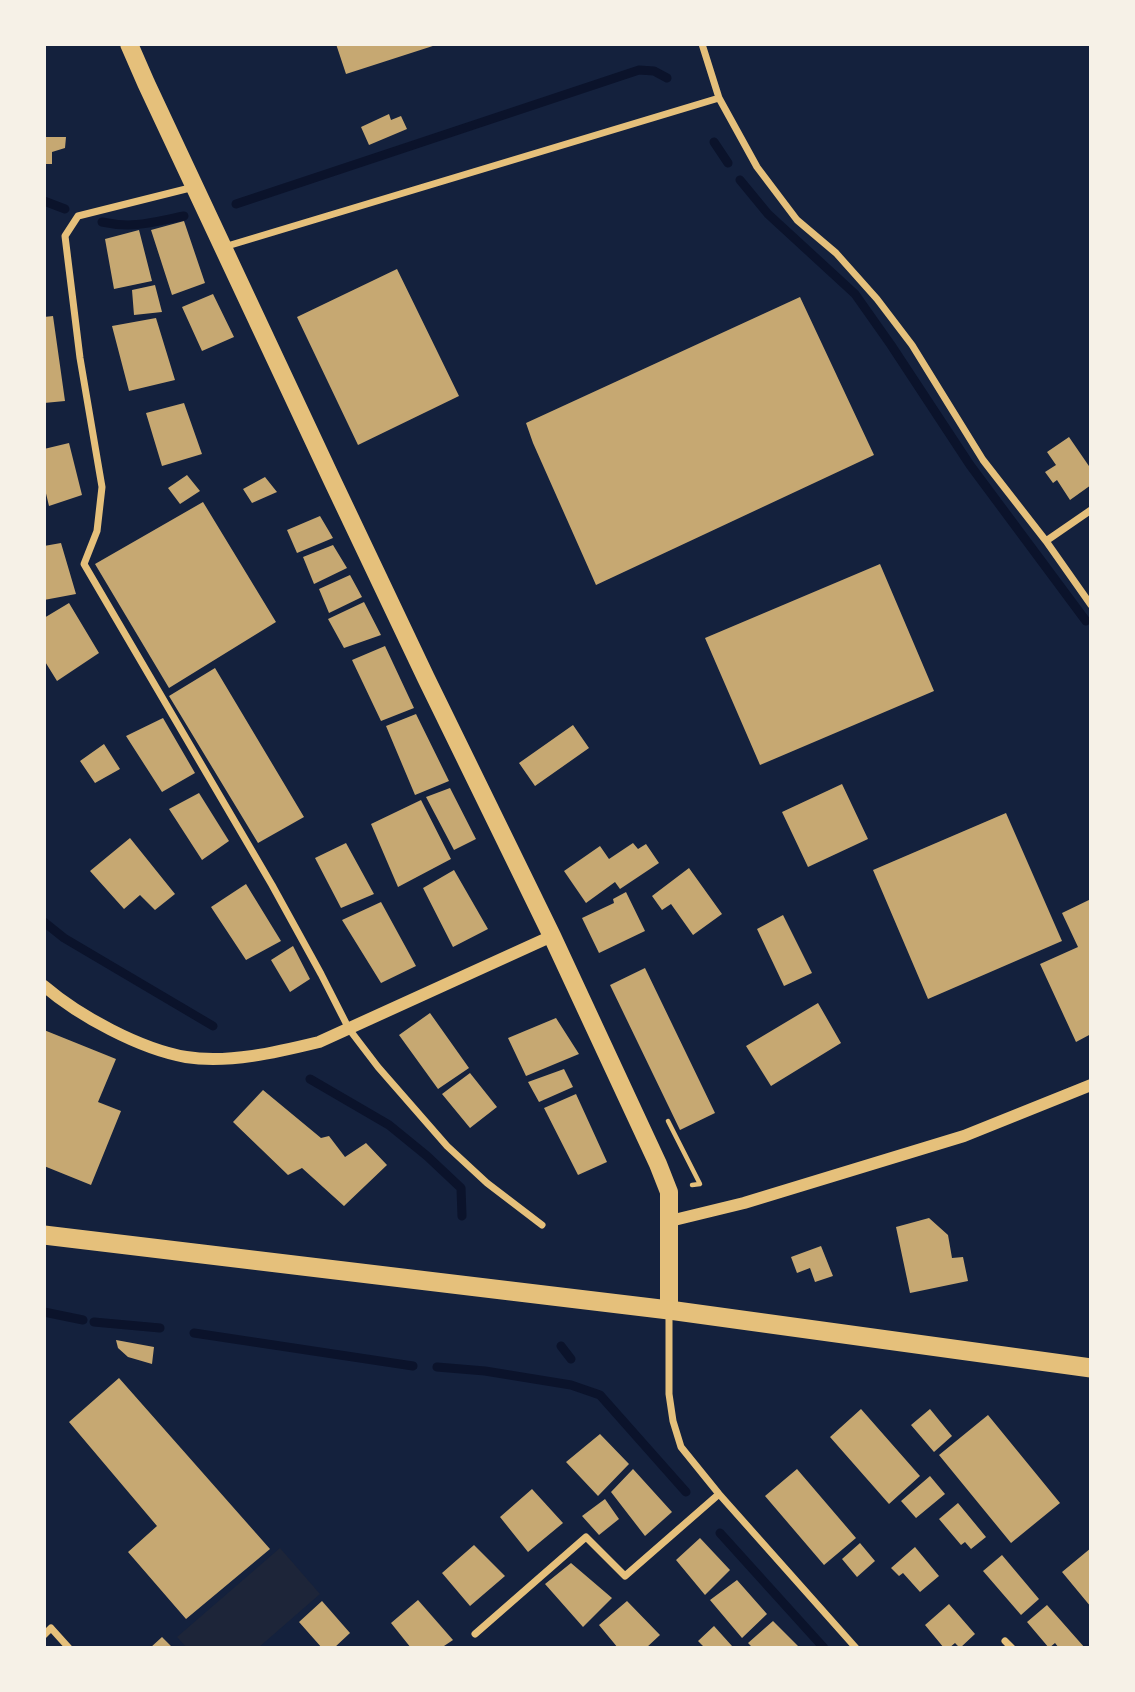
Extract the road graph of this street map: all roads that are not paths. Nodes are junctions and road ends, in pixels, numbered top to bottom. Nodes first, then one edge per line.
1 (129, 44) edge
2 (702, 44) edge
3 (719, 98) junction
4 (195, 186) junction
5 (223, 247) junction
6 (1091, 510) edge
7 (1046, 541) junction
8 (1091, 605) edge
9 (552, 936) junction
10 (44, 986) edge
11 (349, 1029) junction
12 (1091, 1085) edge
13 (670, 1221) junction
14 (542, 1225) dead end
15 (44, 1235) edge
16 (670, 1310) junction
17 (1091, 1368) edge
18 (719, 1494) junction
19 (475, 1634) dead end
20 (44, 1635) edge
21 (1005, 1641) dead end
22 (69, 1648) edge
23 (856, 1648) edge
24 (1012, 1648) edge

1 - 4 main road
2 - 3 street
3 - 5 street
3 - 7 street
4 - 5 main road
4 - 11 street
5 - 9 main road
6 - 7 street
7 - 8 street
9 - 11 street
9 - 13 main road
10 - 11 street
11 - 14 street
12 - 13 street
13 - 16 main road
15 - 16 highway
16 - 17 highway
16 - 18 street
18 - 19 street
18 - 23 street
20 - 22 street
21 - 24 street

